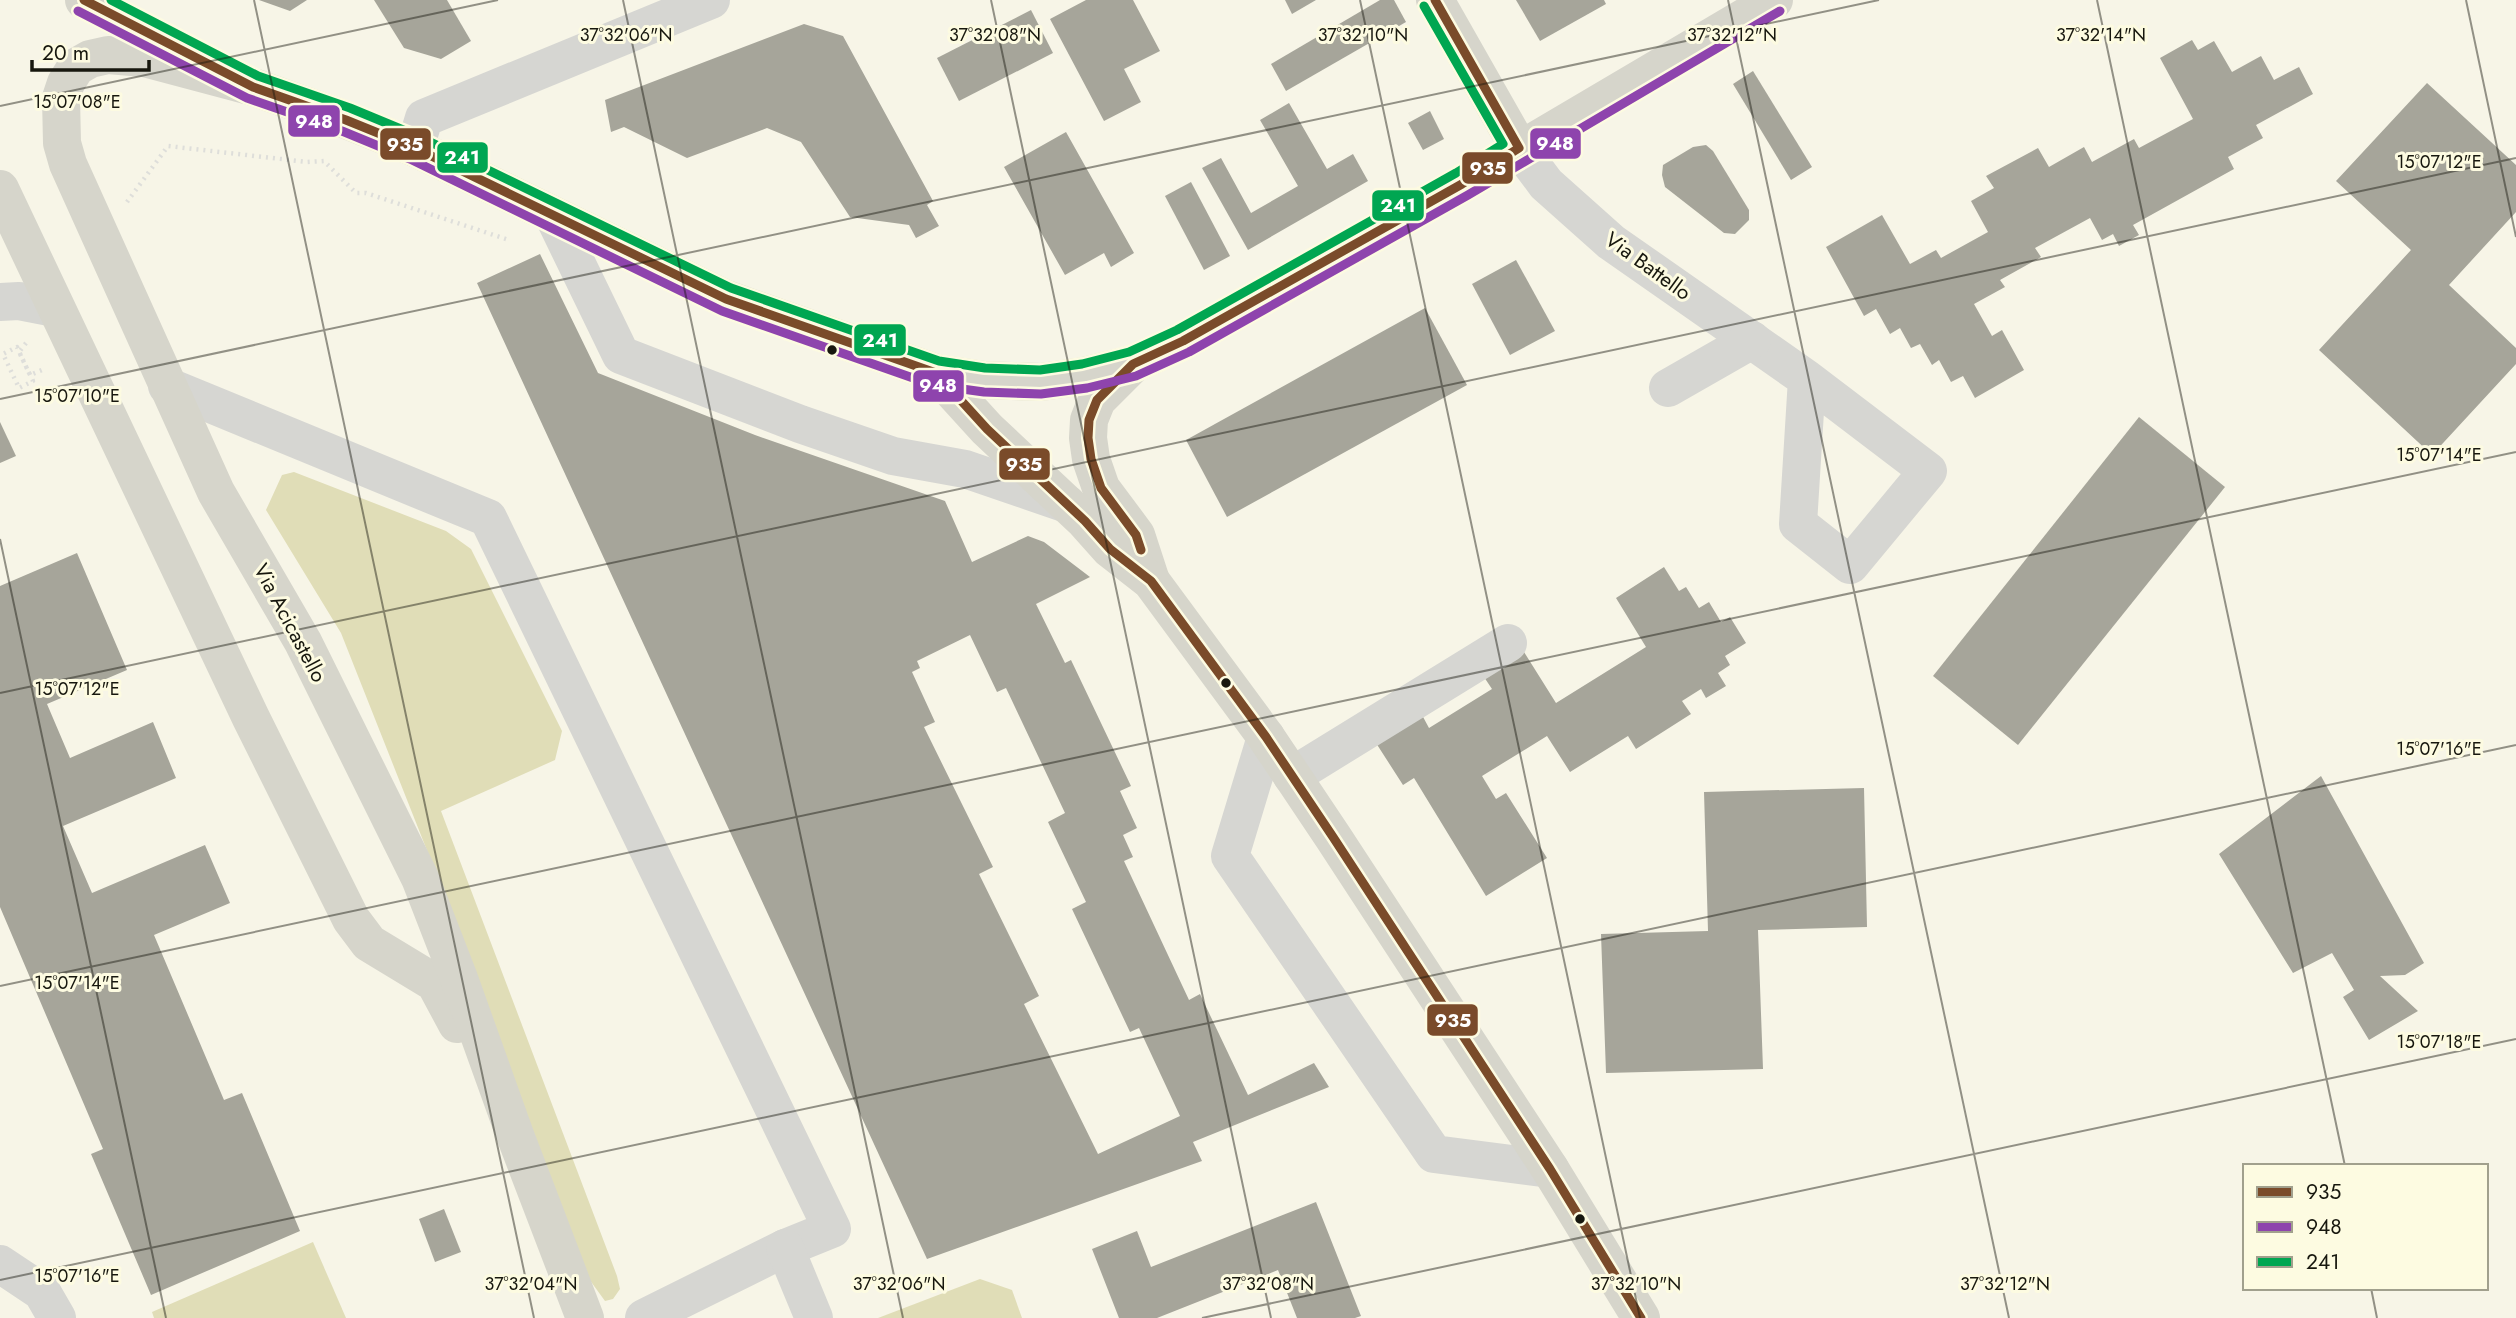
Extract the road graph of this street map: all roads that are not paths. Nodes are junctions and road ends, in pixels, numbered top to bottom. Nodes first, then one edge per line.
1 (84, 0) edge
2 (711, 0) edge
3 (1435, 0) edge
4 (1774, 0) edge
5 (253, 87) junction
6 (415, 148) junction
7 (1519, 148) junction
8 (0, 189) edge
9 (554, 217) junction
10 (0, 302) edge
11 (55, 308) junction
12 (1752, 340) junction
13 (1133, 364) junction
14 (936, 373) junction
15 (1807, 379) junction
16 (167, 386) junction
17 (1668, 388) dead end
18 (1068, 504) junction
19 (1151, 581) junction
20 (1508, 643) dead end
21 (347, 734) junction
22 (1266, 737) junction
23 (1292, 776) junction
24 (369, 943) junction
25 (515, 1135) junction
26 (1550, 1169) junction
27 (785, 1248) junction
28 (0, 1264) edge
29 (57, 1318) edge
30 (585, 1318) edge
31 (644, 1318) edge
32 (814, 1318) edge
33 (1642, 1318) edge

1 - 5 main road
2 - 6 street
3 - 7 main road, Via Battello
4 - 7 main road
5 - 6 main road
5 - 16 main road, Via Acicastello
6 - 9 main road
7 - 12 street, Via Battello
7 - 13 main road
8 - 11 main road, Via Acicastello
9 - 14 main road
9 - 18 street
10 - 11 street
11 - 24 main road, Via Acicastello
12 - 15 street, Via Battello
12 - 17 street
13 - 14 main road
13 - 19 main road
14 - 18 main road
15 - 15 street, Via Battello
16 - 21 main road, Via Acicastello
16 - 27 street
18 - 19 main road
19 - 22 main road
20 - 23 street
21 - 24 main road
21 - 25 main road, Via Acicastello
22 - 23 main road
22 - 26 street
23 - 26 main road
24 - 25 main road, Via Acicastello
25 - 30 main road, Via Acicastello
26 - 33 main road
27 - 31 street
27 - 32 street
28 - 29 street

